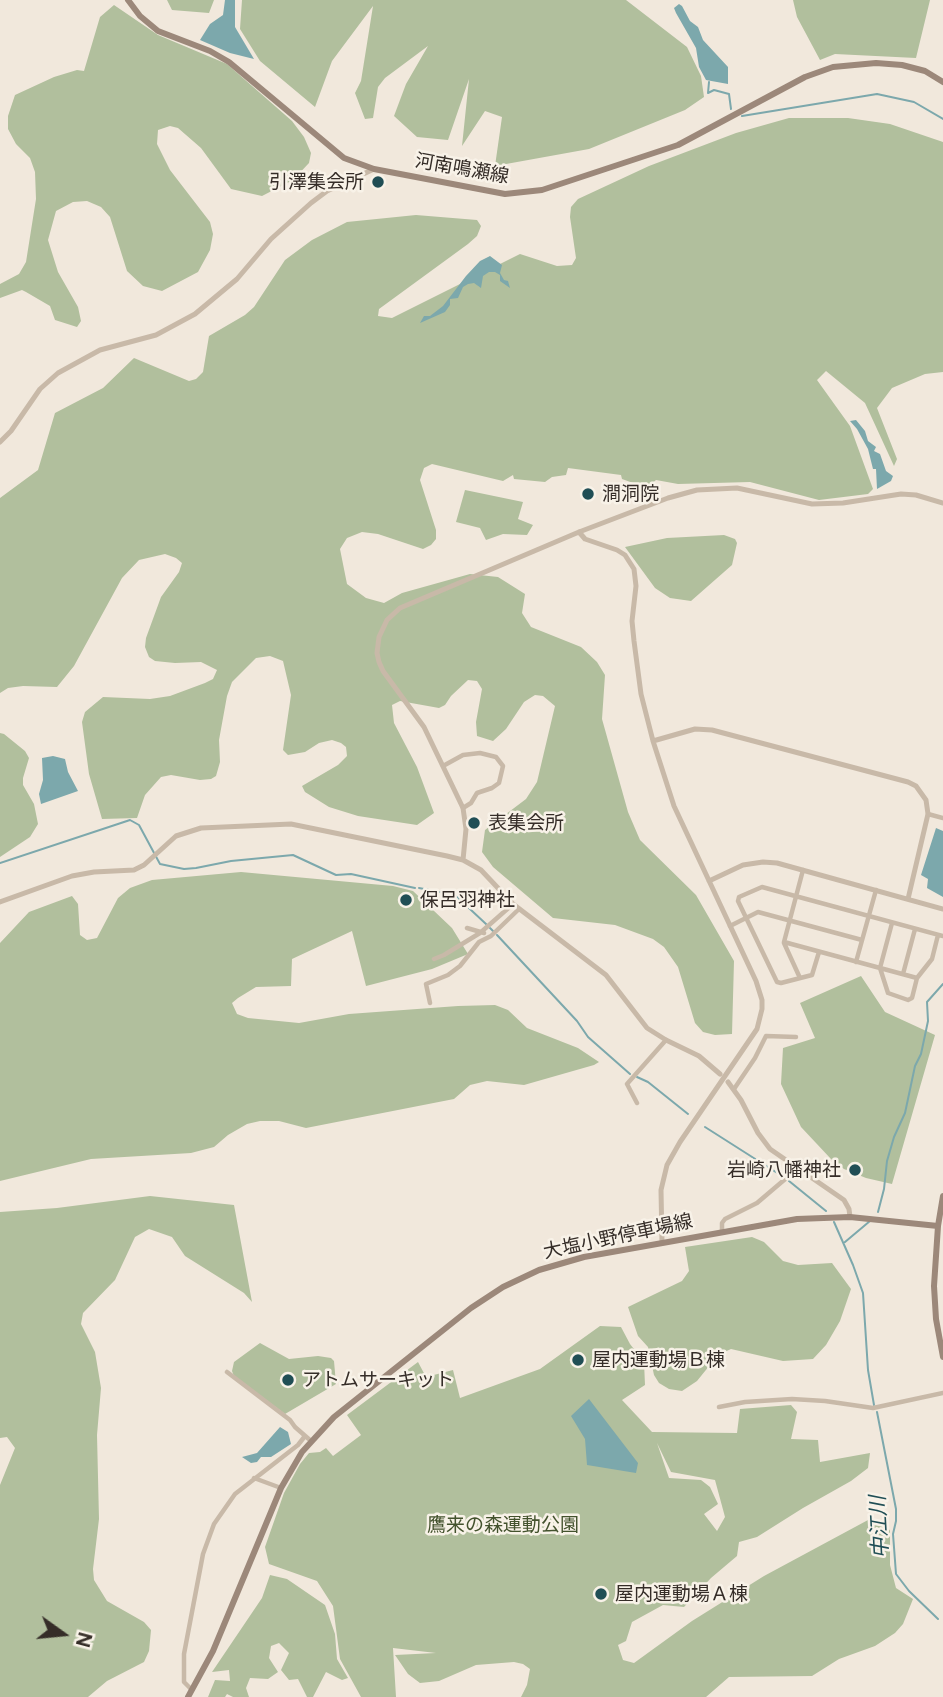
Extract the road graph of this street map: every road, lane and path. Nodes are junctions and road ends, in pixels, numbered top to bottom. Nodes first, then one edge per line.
1 (128, 0) edge
2 (943, 82) edge
3 (374, 169) junction
4 (0, 442) edge
5 (943, 503) edge
6 (579, 533) junction
7 (653, 741) junction
8 (443, 766) junction
9 (463, 808) junction
10 (928, 814) junction
11 (943, 818) edge
12 (463, 860) junction
13 (803, 870) junction
14 (709, 881) junction
15 (876, 890) junction
16 (795, 896) junction
17 (908, 899) junction
18 (0, 902) edge
19 (513, 904) junction
20 (519, 909) junction
21 (943, 909) edge
22 (868, 916) junction
23 (747, 917) junction
24 (789, 920) junction
25 (892, 923) junction
26 (730, 926) junction
27 (467, 928) dead end
28 (915, 929) junction
29 (481, 932) junction
30 (491, 936) junction
31 (941, 936) edge
32 (862, 940) junction
33 (784, 943) junction
34 (819, 952) junction
35 (434, 959) dead end
36 (856, 962) junction
37 (880, 968) junction
38 (903, 974) junction
39 (800, 978) junction
40 (917, 978) junction
41 (430, 1003) dead end
42 (796, 1037) dead end
43 (666, 1040) junction
44 (720, 1074) dead end
45 (728, 1082) dead end
46 (734, 1089) junction
47 (637, 1103) dead end
48 (797, 1169) junction
49 (943, 1196) edge
50 (850, 1216) junction
51 (938, 1226) junction
52 (722, 1231) junction
53 (662, 1242) junction
54 (943, 1357) edge
55 (227, 1372) dead end
56 (943, 1393) edge
57 (719, 1407) dead end
58 (308, 1439) junction
59 (254, 1478) junction
60 (281, 1488) junction
61 (190, 1694) edge

1 - 3 main road, 河南鳴瀬線
2 - 3 main road, 河南鳴瀬線
3 - 4 street
5 - 6 street
6 - 7 street
6 - 8 street
7 - 10 street
7 - 14 street
8 - 9 street
8 - 9 street
9 - 12 street
10 - 11 street
10 - 17 street
12 - 18 street
12 - 19 street
13 - 14 street
13 - 15 street
13 - 16 street
14 - 26 street
15 - 17 street
15 - 22 street
16 - 22 street
16 - 23 street
16 - 24 street
17 - 21 street
19 - 20 street
19 - 29 street
20 - 30 street
20 - 43 street
22 - 25 street
22 - 32 street
23 - 24 street
23 - 26 street
23 - 39 street
24 - 32 street
24 - 33 street
25 - 28 street
25 - 37 street
26 - 53 street
27 - 29 street
28 - 31 street
28 - 38 street
29 - 30 street
29 - 35 street
30 - 41 street
31 - 40 street
32 - 36 street
33 - 34 street
33 - 39 street
34 - 36 street
34 - 39 street
36 - 37 street
37 - 38 street
37 - 40 street
38 - 40 street
42 - 46 street
43 - 44 street
43 - 47 street
45 - 46 street
46 - 48 street
48 - 50 street
48 - 52 street
49 - 51 main road
50 - 51 main road, 大塩小野停車場線
50 - 52 main road, 大塩小野停車場線
51 - 54 main road
52 - 53 main road, 大塩小野停車場線
53 - 58 main road, 大塩小野停車場線
55 - 58 street
56 - 57 street
58 - 59 street
58 - 60 main road, 大塩小野停車場線
59 - 60 street
59 - 61 street
60 - 61 main road, 大塩小野停車場線

